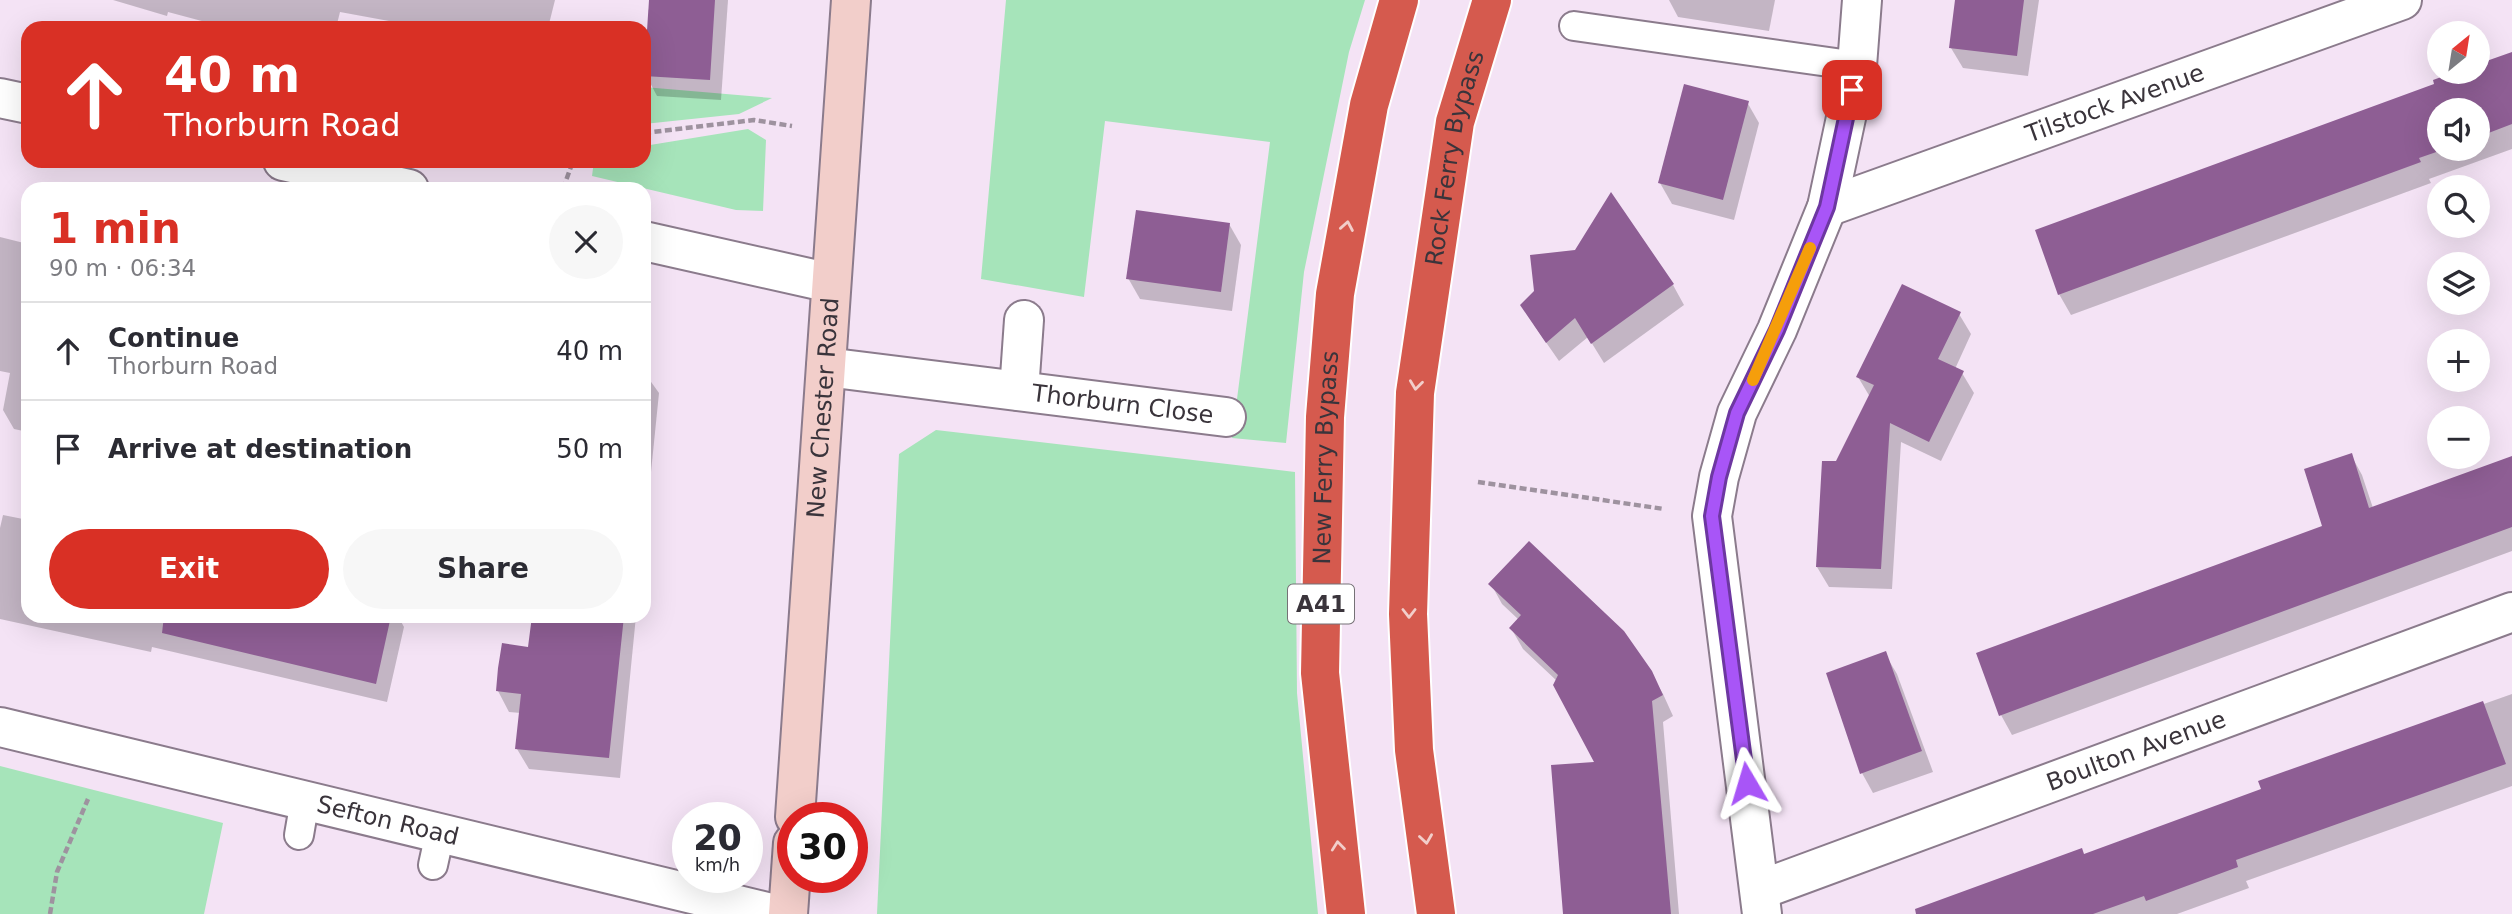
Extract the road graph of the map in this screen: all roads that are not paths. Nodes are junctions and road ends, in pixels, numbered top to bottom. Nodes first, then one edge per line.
1 (851, 0) edge
2 (1399, 0) edge
3 (1492, 0) edge
4 (1862, 0) edge
5 (2402, 0) edge
6 (1574, 26) dead end
7 (1857, 66) junction
8 (0, 98) edge
9 (21, 102) edge
10 (315, 168) edge
11 (378, 182) edge
12 (1827, 207) junction
13 (651, 243) edge
14 (831, 283) junction
15 (1024, 320) dead end
16 (826, 367) junction
17 (1019, 391) junction
18 (1226, 417) dead end
19 (2512, 612) edge
20 (0, 727) edge
21 (795, 802) edge
22 (789, 893) edge
23 (1761, 902) edge
24 (775, 914) edge
25 (788, 914) edge
26 (1346, 914) edge
27 (1436, 914) edge

1 - 14 main road, New Chester Road
26 -> 2 highway, New Ferry Bypass / A41
3 -> 27 highway, Rock Ferry Bypass
4 - 7 street
5 - 12 street, Tilstock Avenue
6 - 7 lane
7 - 12 street
8 - 9 street
10 - 11 street
12 - 23 street
13 - 14 street
14 - 16 main road, New Chester Road
15 - 17 street, Thorburn Close
16 - 17 street, Thorburn Close
16 - 21 main road, New Chester Road
17 - 18 street, Thorburn Close
19 - 23 street, Boulton Avenue
20 - 24 street, Sefton Road
22 - 25 main road

